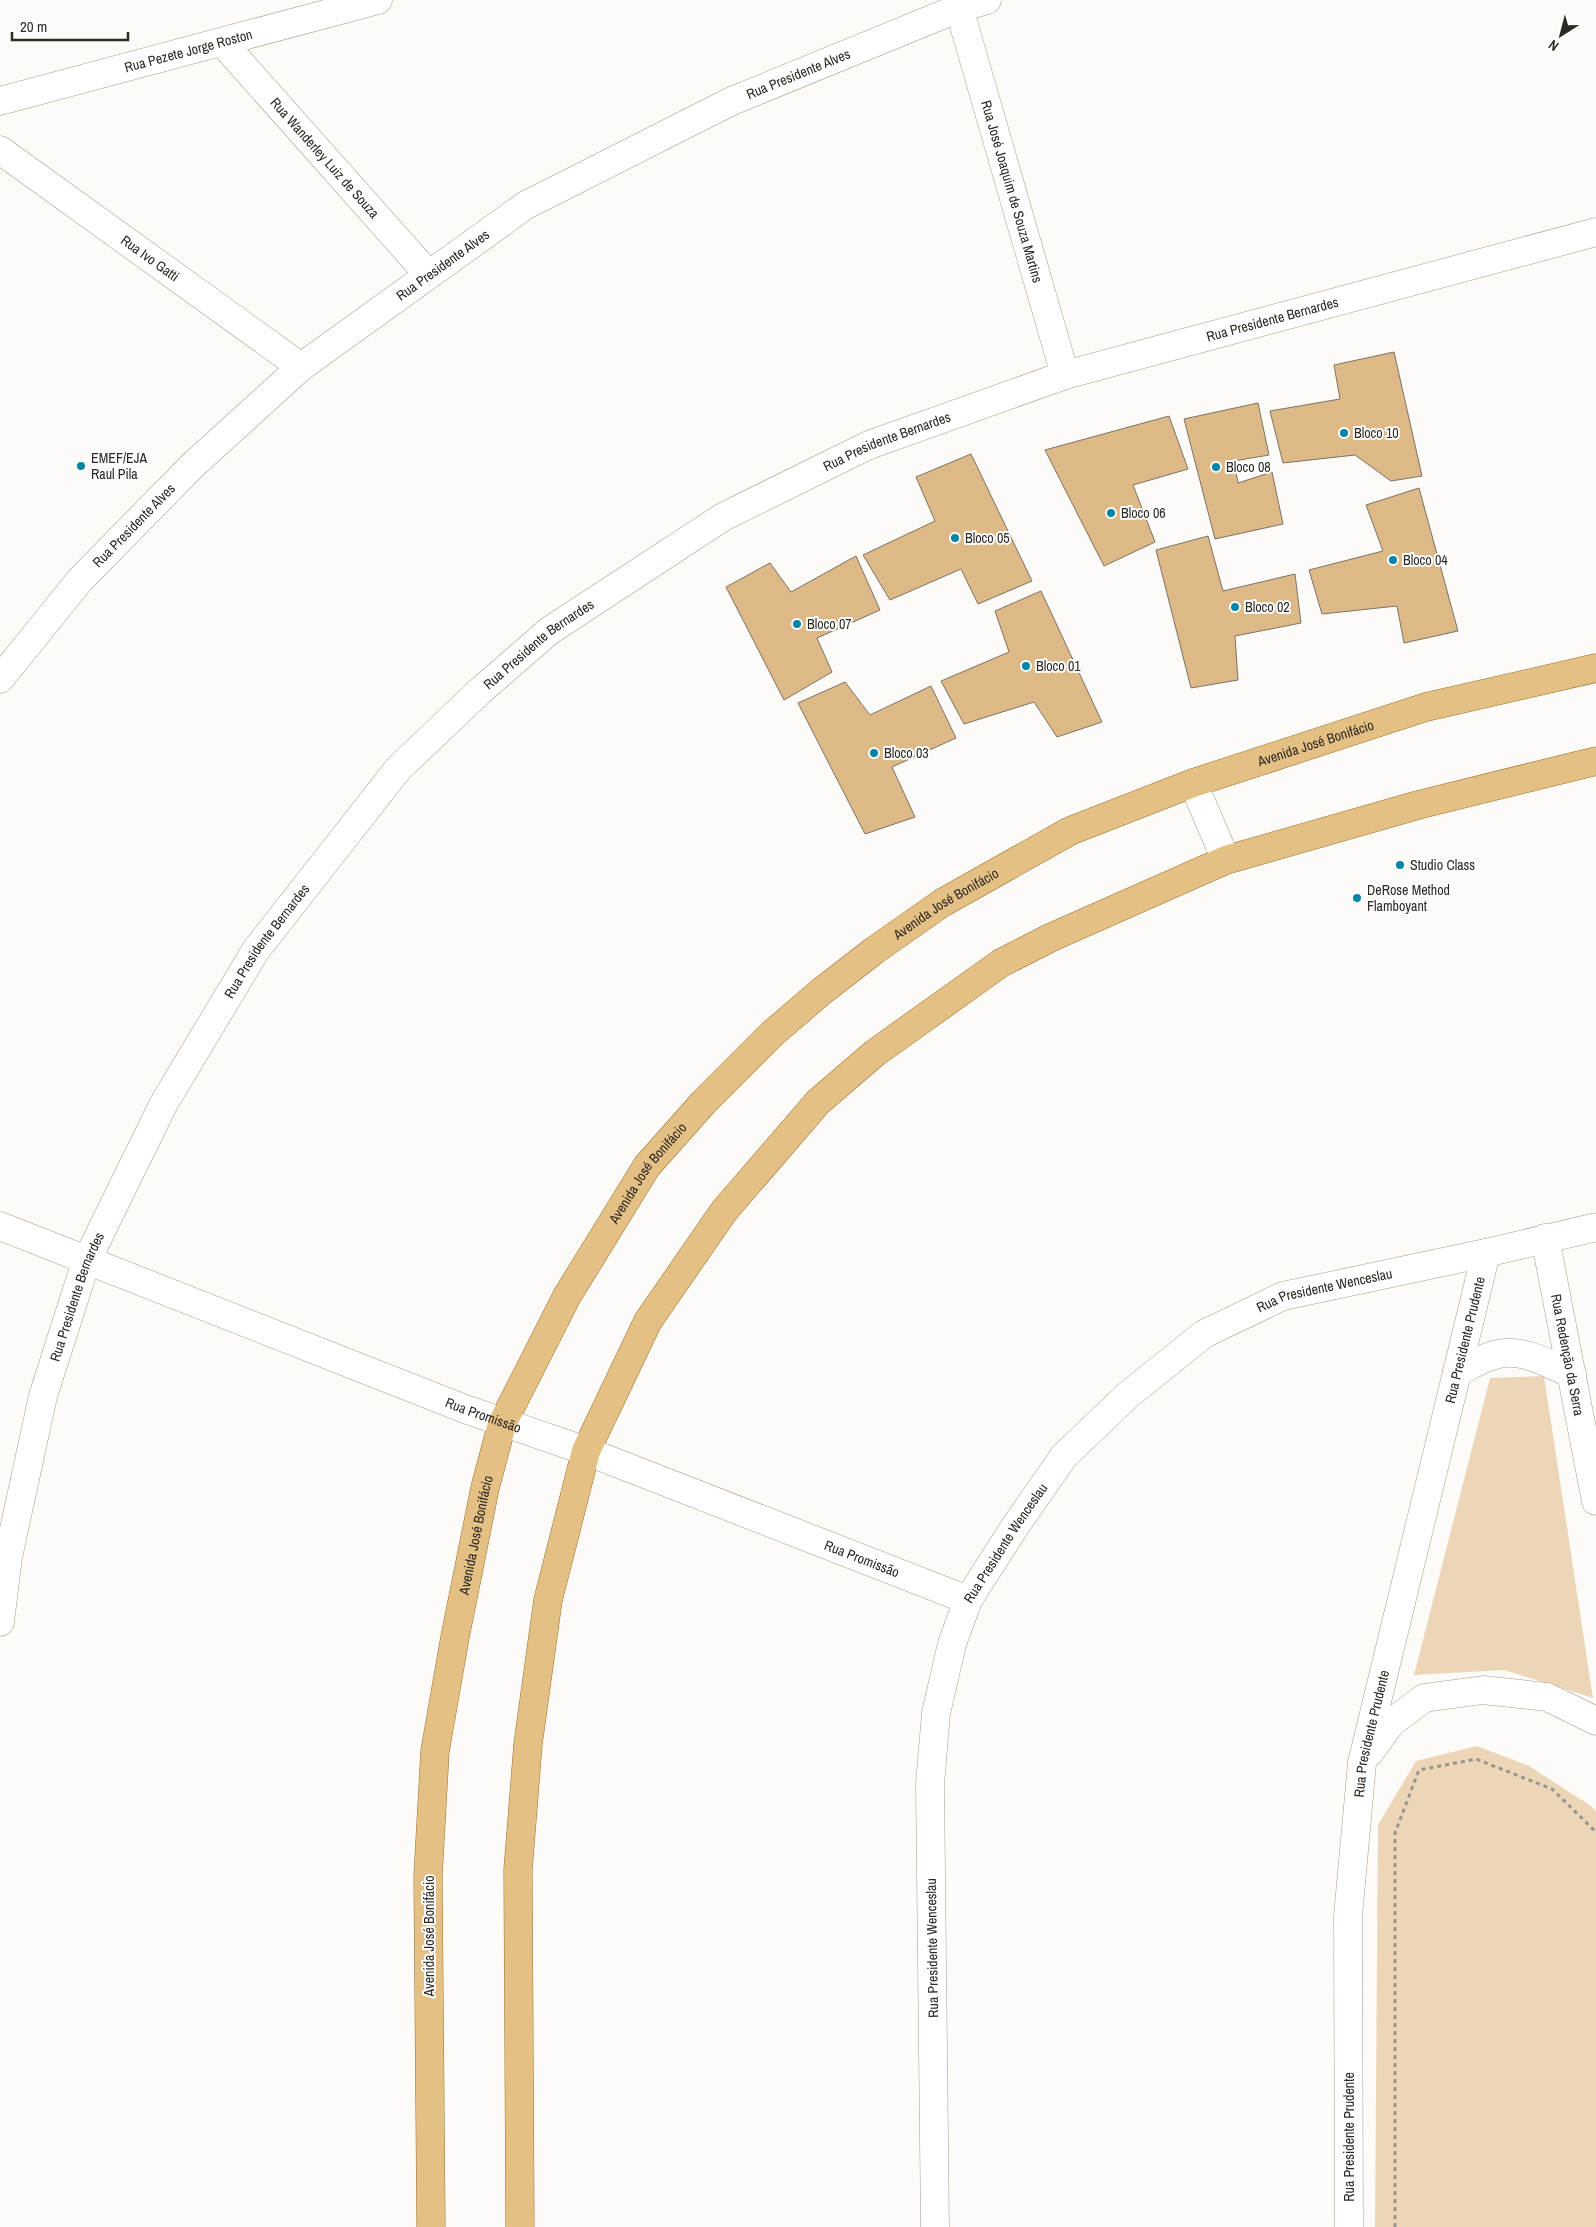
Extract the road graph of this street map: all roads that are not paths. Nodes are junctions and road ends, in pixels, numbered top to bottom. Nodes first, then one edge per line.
1 (378, 0) edge
2 (987, 0) edge
3 (959, 8) junction
4 (222, 42) junction
5 (0, 101) edge
6 (0, 150) edge
7 (1596, 232) edge
8 (428, 274) junction
9 (301, 367) junction
10 (1065, 375) junction
11 (1596, 668) edge
12 (0, 679) edge
13 (1596, 761) edge
14 (1193, 783) junction
15 (1226, 860) junction
16 (0, 1226) edge
17 (1596, 1227) edge
18 (1545, 1238) junction
19 (1486, 1253) junction
20 (86, 1262) junction
21 (1457, 1372) junction
22 (1572, 1374) junction
23 (502, 1424) junction
24 (586, 1451) junction
25 (1596, 1500) edge
26 (968, 1600) junction
27 (0, 1622) edge
28 (1596, 1721) edge
29 (1362, 1763) junction
30 (431, 2227) edge
31 (520, 2227) edge
32 (935, 2227) edge
33 (1349, 2227) edge

1 - 4 street, Rua Pezete Jorge Roston
2 - 3 street, Rua Presidente Alves
3 - 8 street, Rua Presidente Alves
3 - 10 street, Rua José Joaquim de Souza Martins
4 - 5 street, Rua Pezete Jorge Roston
4 - 8 street, Rua Wanderley Luiz de Souza
6 - 9 street, Rua Ivo Gatti
7 - 10 street, Rua Presidente Bernardes
8 - 9 street, Rua Presidente Alves
9 - 12 street, Rua Presidente Alves
10 - 20 street, Rua Presidente Bernardes
11 - 14 main road, Avenida José Bonifácio
13 - 15 main road
14 - 15 street
14 - 23 main road, Avenida José Bonifácio
15 - 24 main road
16 - 20 street, Rua Promissão
17 - 18 street, Rua Presidente Wenceslau
18 - 19 street, Rua Presidente Wenceslau
18 - 22 street, Rua Redenção da Serra
19 - 21 street, Rua Presidente Prudente
19 - 26 street, Rua Presidente Wenceslau
20 - 23 street, Rua Promissão
20 - 27 street, Rua Presidente Bernardes
21 - 22 street
21 - 29 street, Rua Presidente Prudente
22 - 25 street, Rua Redenção da Serra
23 - 24 street, Rua Promissão
23 - 30 main road, Avenida José Bonifácio
24 - 26 street, Rua Promissão
24 - 31 main road
26 - 32 street, Rua Presidente Wenceslau
28 - 29 street
29 - 33 street, Rua Presidente Prudente

